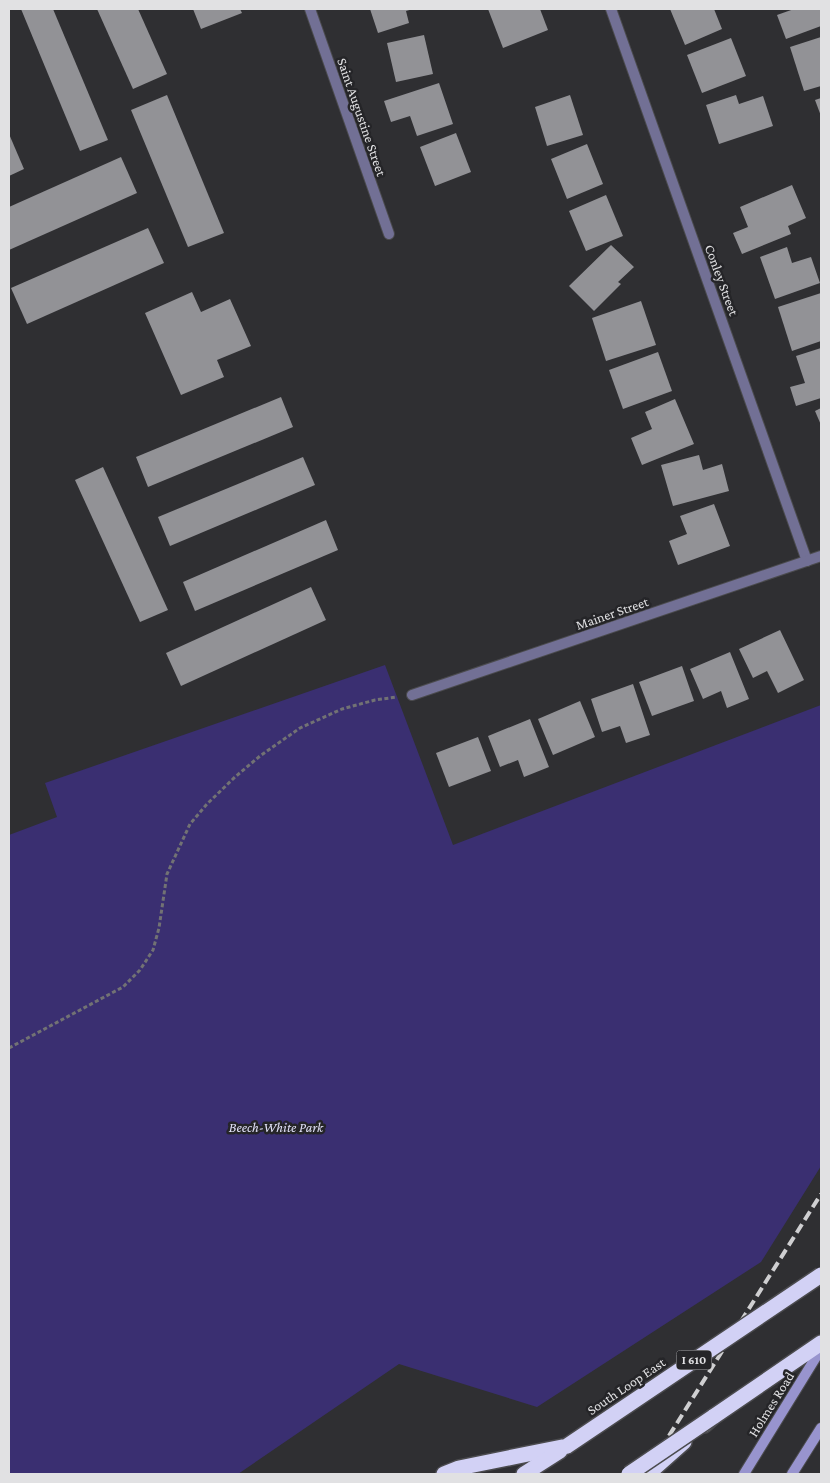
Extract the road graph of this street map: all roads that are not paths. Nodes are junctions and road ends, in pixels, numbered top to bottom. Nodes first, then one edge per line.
1 (310, 9) edge
2 (611, 9) edge
3 (389, 234) dead end
4 (821, 556) edge
5 (807, 561) junction
6 (412, 695) road end
7 (821, 1275) edge
8 (821, 1343) edge
9 (821, 1349) edge
10 (713, 1417) junction
11 (821, 1428) edge
12 (567, 1446) junction
13 (444, 1474) edge
14 (524, 1474) edge
15 (629, 1474) edge
16 (648, 1474) edge
17 (744, 1474) edge
18 (792, 1474) edge

1 - 3 street, Saint Augustine Street
2 - 5 street, Conley Street
4 - 5 street, Mainer Street
5 - 6 street, Mainer Street
7 - 12 highway, South Loop East / I 610, bridge
8 - 10 highway
9 - 17 main road, Holmes Road
10 - 15 highway, bridge
10 - 16 highway, bridge
11 - 18 main road
12 - 13 highway
12 - 14 highway, South Loop East / I 610

